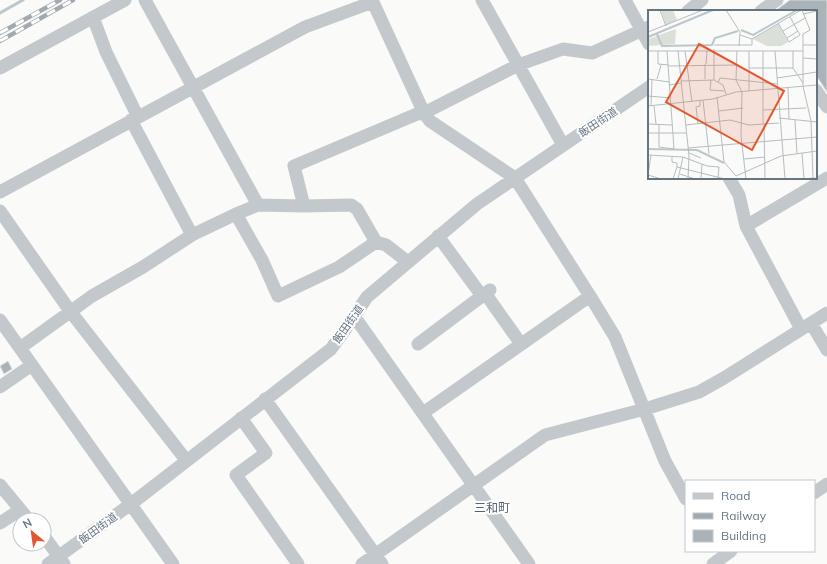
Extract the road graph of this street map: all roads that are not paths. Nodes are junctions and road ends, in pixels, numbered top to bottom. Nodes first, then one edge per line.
1 (125, 0) edge
2 (145, 0) edge
3 (482, 0) edge
4 (625, 0) edge
5 (702, 0) edge
6 (777, 0) edge
7 (373, 1) edge
8 (762, 8) edge
9 (689, 10) edge
10 (93, 17) junction
11 (645, 29) edge
12 (648, 40) edge
13 (518, 65) junction
14 (0, 68) edge
15 (194, 87) junction
16 (648, 88) edge
17 (817, 92) edge
18 (827, 107) edge
19 (424, 113) junction
20 (134, 119) junction
21 (563, 145) junction
22 (515, 178) junction
23 (827, 178) edge
24 (730, 179) edge
25 (0, 192) edge
26 (258, 205) junction
27 (304, 206) junction
28 (0, 211) edge
29 (236, 214) junction
30 (746, 226) junction
31 (192, 235) junction
32 (438, 236) junction
33 (376, 242) junction
34 (408, 262) junction
35 (486, 293) junction
36 (590, 296) junction
37 (70, 311) junction
38 (827, 313) edge
39 (354, 316) junction
40 (0, 320) edge
41 (806, 326) junction
42 (418, 344) dead end
43 (521, 344) junction
44 (20, 348) junction
45 (827, 350) edge
46 (32, 365) junction
47 (0, 387) edge
48 (265, 399) junction
49 (645, 409) junction
50 (423, 413) junction
51 (240, 418) junction
52 (186, 460) junction
53 (827, 484) edge
54 (0, 485) edge
55 (474, 485) junction
56 (815, 492) edge
57 (685, 497) edge
58 (131, 504) junction
59 (20, 510) joint
60 (0, 523) edge
61 (52, 547) edge
62 (727, 555) edge
63 (379, 559) edge
64 (61, 560) edge
65 (48, 564) edge
66 (173, 564) edge
67 (298, 564) edge
68 (362, 564) edge
69 (529, 564) edge
70 (713, 564) edge

1 - 10 street
2 - 15 street
3 - 13 street
4 - 11 street
5 - 9 street
6 - 8 street
7 - 15 street
7 - 19 street
10 - 14 street
10 - 20 street
11 - 12 street
11 - 13 street
13 - 19 street
13 - 21 street
15 - 20 street
15 - 26 street
16 - 21 street, 飯田街道
17 - 18 street
19 - 22 street
19 - 27 street
20 - 25 street
20 - 31 street
21 - 22 street, 飯田街道
22 - 32 street, 飯田街道
22 - 36 street
23 - 30 street
24 - 30 street
26 - 27 street
26 - 29 street
27 - 33 street
28 - 37 street
29 - 31 street
29 - 33 street
30 - 41 street
31 - 37 street
32 - 34 street, 飯田街道
32 - 35 street
33 - 34 street
34 - 39 street, 飯田街道
35 - 42 street
35 - 43 street
36 - 43 street
36 - 49 street
37 - 44 street
37 - 52 street
38 - 41 street
39 - 48 street, 飯田街道
39 - 50 street
40 - 44 street
41 - 45 street
41 - 49 street
43 - 50 street
44 - 46 street
46 - 47 street
46 - 58 street
48 - 51 street, 飯田街道
48 - 63 street
49 - 55 street
49 - 57 street
50 - 55 street
51 - 52 street, 飯田街道
51 - 67 street
52 - 58 street, 飯田街道
53 - 56 street
54 - 59 street
55 - 63 street
55 - 69 street
58 - 64 street, 飯田街道
58 - 66 street
59 - 60 street
61 - 64 street
62 - 70 street
63 - 68 street
64 - 65 street, 飯田街道

